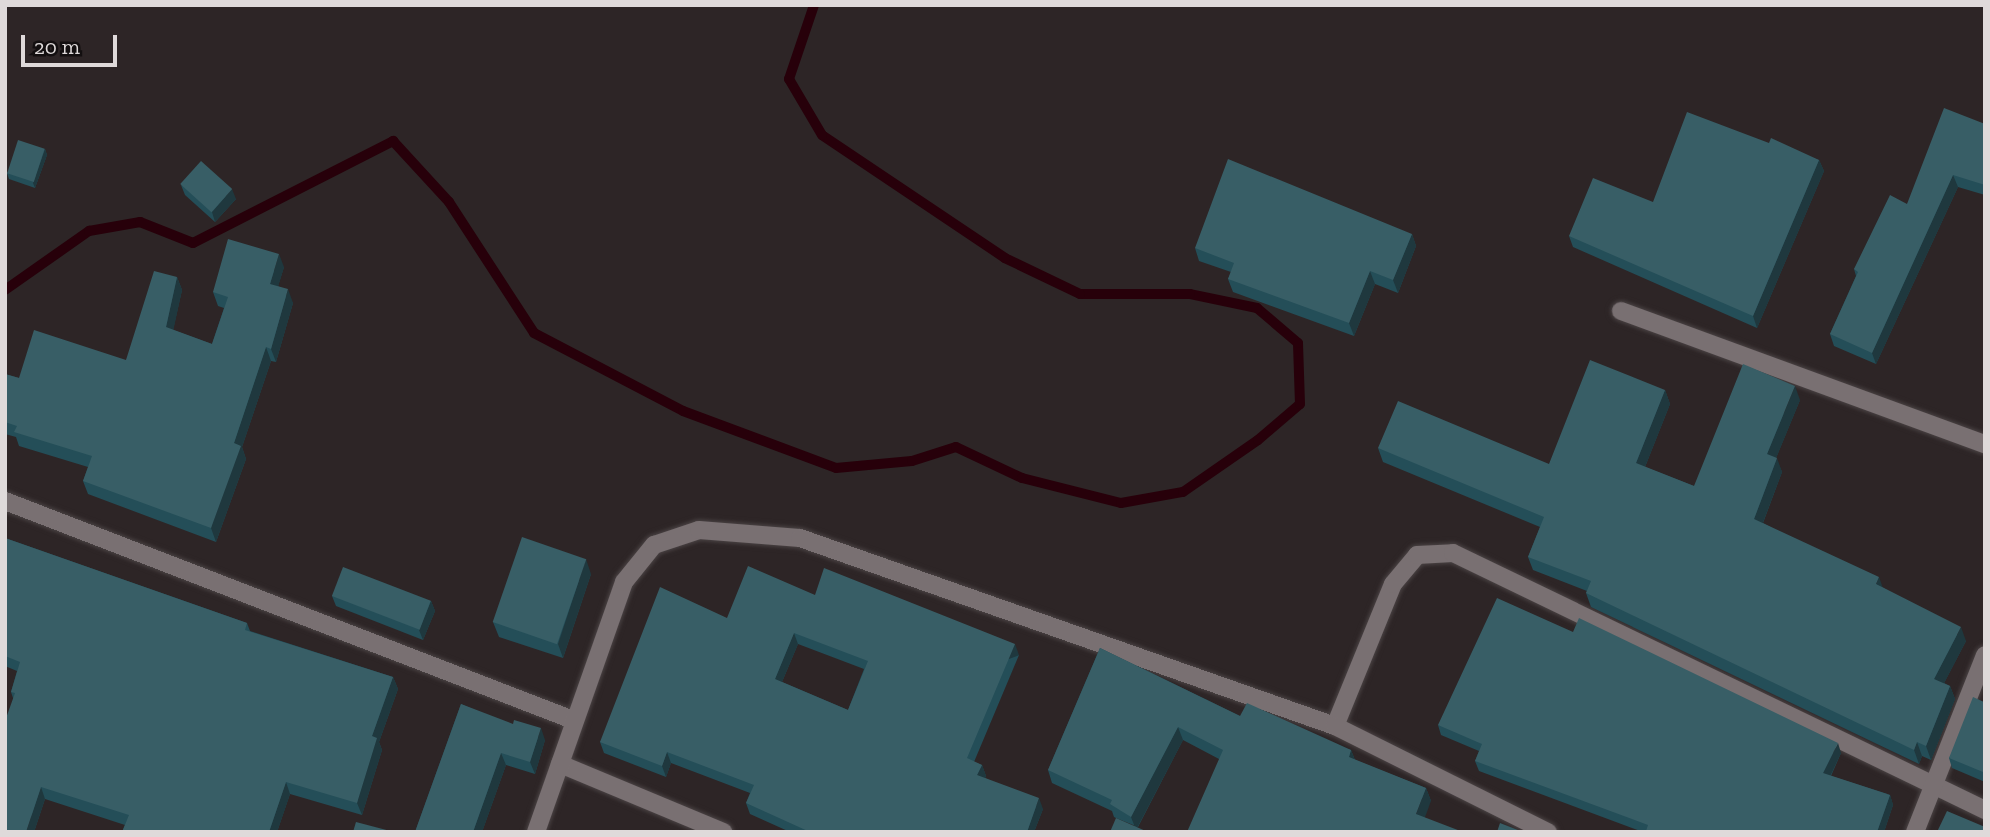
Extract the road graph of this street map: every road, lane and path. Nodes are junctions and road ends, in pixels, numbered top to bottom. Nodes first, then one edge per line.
1 (1621, 311) dead end
2 (1985, 444) edge
3 (5, 501) edge
4 (1985, 655) edge
5 (573, 720) junction
6 (1335, 726) junction
7 (560, 764) junction
8 (1935, 786) junction
9 (1985, 810) edge
10 (536, 832) edge
11 (723, 832) edge
12 (1548, 832) edge
13 (1914, 832) edge

1 - 2 street
3 - 5 street
4 - 8 street
5 - 6 street
5 - 7 street
6 - 8 street
6 - 12 street
7 - 10 street
7 - 11 street
8 - 9 street
8 - 13 street

